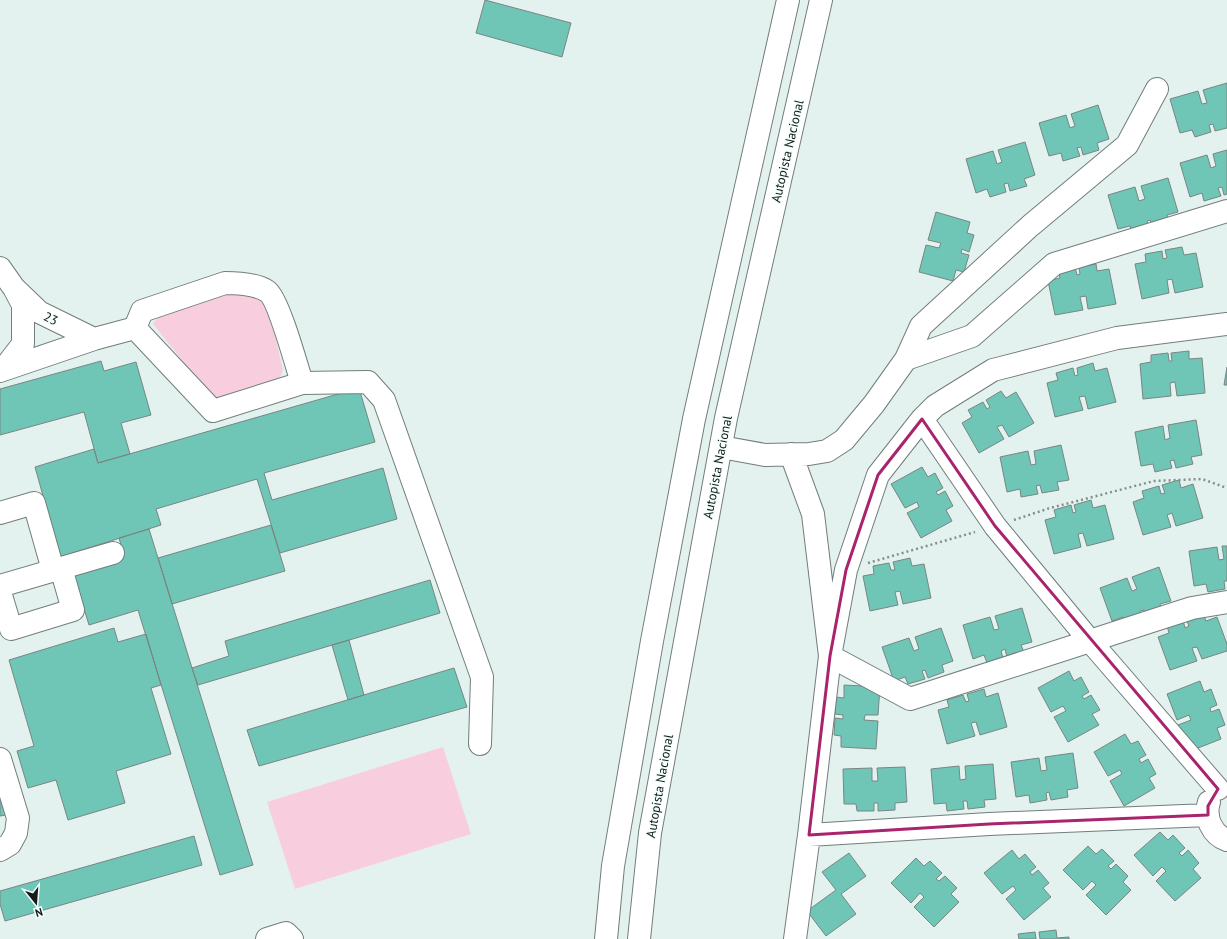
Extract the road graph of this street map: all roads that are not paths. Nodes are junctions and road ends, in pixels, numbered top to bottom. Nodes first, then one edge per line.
1 (788, 0) edge
2 (820, 0) edge
3 (1157, 89) dead end
4 (1227, 211) edge
5 (0, 268) edge
6 (14, 288) junction
7 (1227, 324) edge
8 (135, 328) junction
9 (94, 339) junction
10 (906, 359) junction
11 (1, 370) edge
12 (302, 383) junction
13 (922, 419) junction
14 (721, 447) junction
15 (790, 454) junction
16 (0, 513) edge
17 (113, 553) dead end
18 (57, 569) junction
19 (0, 586) edge
20 (0, 592) edge
21 (1227, 602) edge
22 (1090, 641) junction
23 (830, 656) junction
24 (480, 744) dead end
25 (0, 759) edge
26 (1222, 787) edge
27 (1208, 815) junction
28 (809, 835) junction
29 (1227, 840) edge
30 (0, 850) edge
31 (267, 939) edge
32 (292, 939) edge
33 (606, 939) edge
34 (639, 939) edge
35 (795, 939) edge

1 - 33 main road
2 - 14 main road, Autopista Nacional
3 - 10 main road
4 - 10 main road
5 - 6 main road, 23
6 - 9 main road, 23
6 - 11 main road, 23
7 - 13 main road
8 - 9 main road
8 - 12 main road
8 - 12 main road
9 - 11 main road
10 - 15 main road
12 - 24 main road
13 - 22 main road
13 - 23 main road
14 - 15 main road
14 - 34 main road, Autopista Nacional
15 - 23 main road
16 - 18 main road
17 - 18 main road
18 - 19 main road
18 - 20 main road
21 - 22 main road
22 - 23 main road
22 - 26 main road
23 - 28 main road
25 - 30 main road
26 - 27 main road
27 - 28 main road
27 - 29 main road
28 - 35 main road
31 - 32 main road

